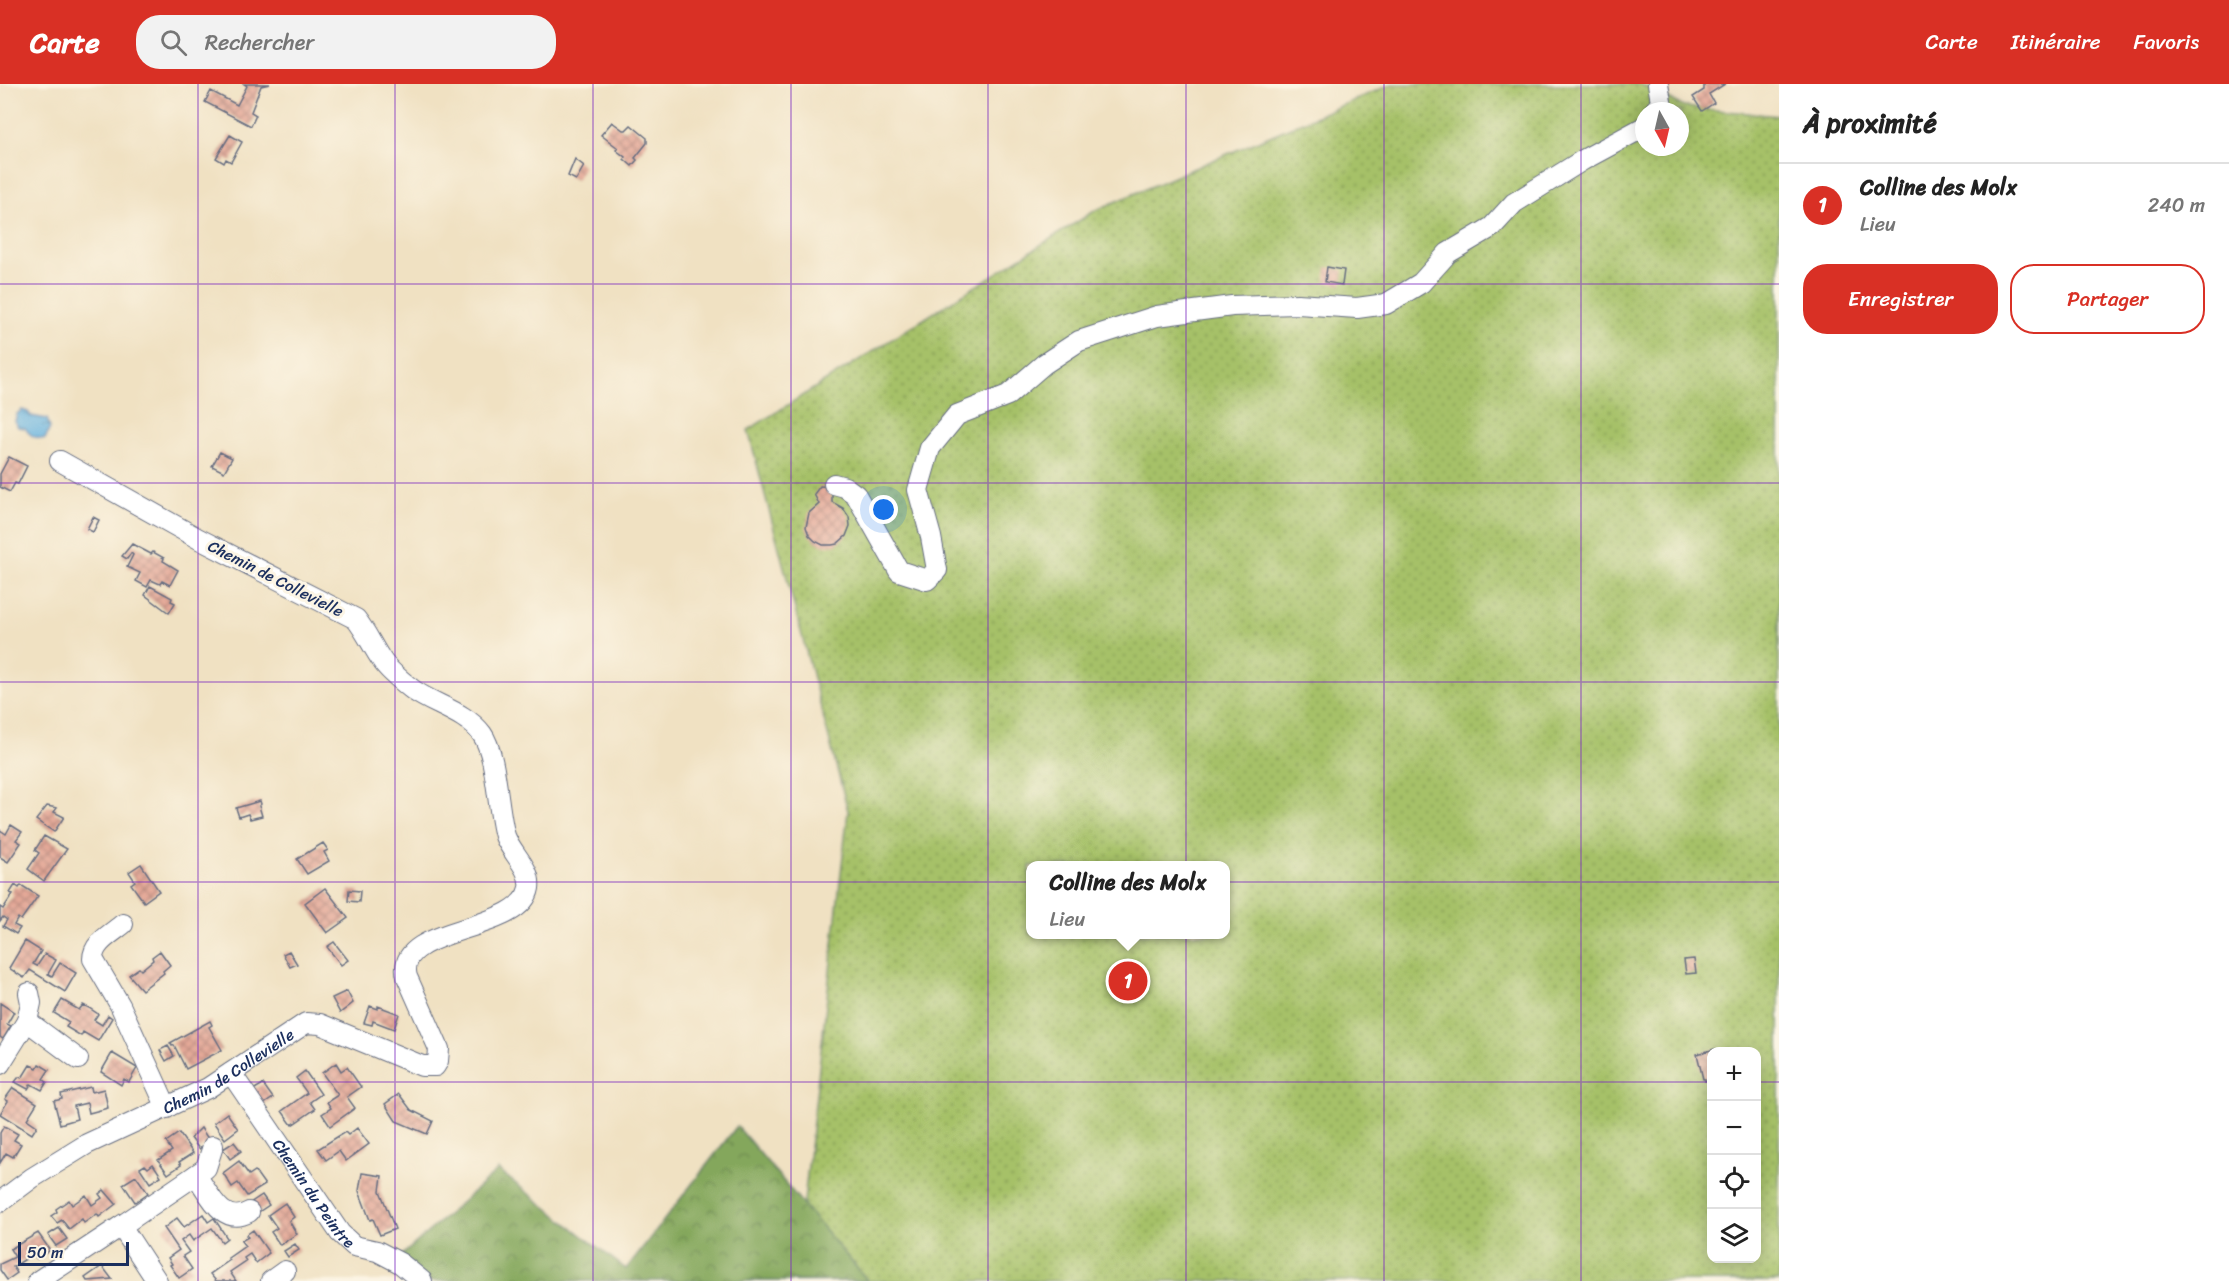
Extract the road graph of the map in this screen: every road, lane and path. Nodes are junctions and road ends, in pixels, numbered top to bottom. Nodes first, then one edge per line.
1 (1658, 84) edge
2 (1660, 102) edge
3 (1635, 132) edge
4 (60, 461) dead end
5 (834, 484) dead end
6 (123, 924) dead end
7 (29, 993) dead end
8 (27, 1022) junction
9 (78, 1059) dead end
10 (0, 1064) edge
11 (231, 1073) junction
12 (167, 1108) junction
13 (213, 1146) dead end
14 (196, 1174) junction
15 (0, 1202) edge
16 (249, 1212) dead end
17 (121, 1226) junction
18 (38, 1281) edge
19 (157, 1281) edge
20 (422, 1281) edge

1 - 2 street
3 - 5 street
4 - 11 street, Chemin de Collevielle
6 - 12 street
7 - 8 street
8 - 9 street
8 - 10 street
11 - 12 street, Chemin de Collevielle
11 - 20 street, Chemin du Peintre
12 - 15 street, Chemin de Collevielle
13 - 14 street
14 - 16 street
14 - 17 street
17 - 18 street
17 - 19 street

